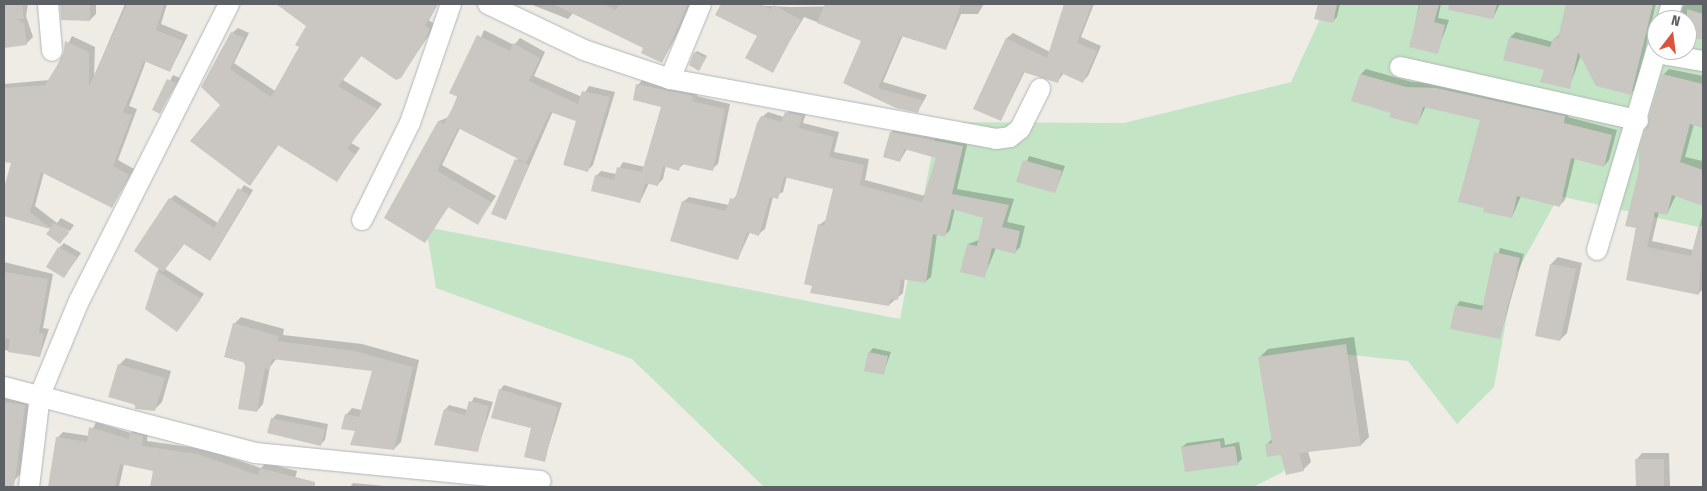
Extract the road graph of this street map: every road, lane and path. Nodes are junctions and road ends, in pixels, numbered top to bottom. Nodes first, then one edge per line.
1 (48, 4) edge
2 (229, 4) edge
3 (451, 4) edge
4 (488, 4) edge
5 (701, 4) edge
6 (52, 51) dead end
7 (1654, 60) edge
8 (1400, 67) dead end
9 (670, 78) junction
10 (1040, 89) dead end
11 (1638, 120) junction
12 (362, 220) dead end
13 (1597, 250) dead end
14 (4, 387) edge
15 (40, 395) junction
16 (540, 481) dead end
17 (29, 487) edge

1 - 6 street
2 - 15 street
3 - 12 street
4 - 9 street
5 - 9 street
7 - 11 street
8 - 11 street
9 - 10 street
11 - 13 street
14 - 15 street
15 - 16 street
15 - 17 street

